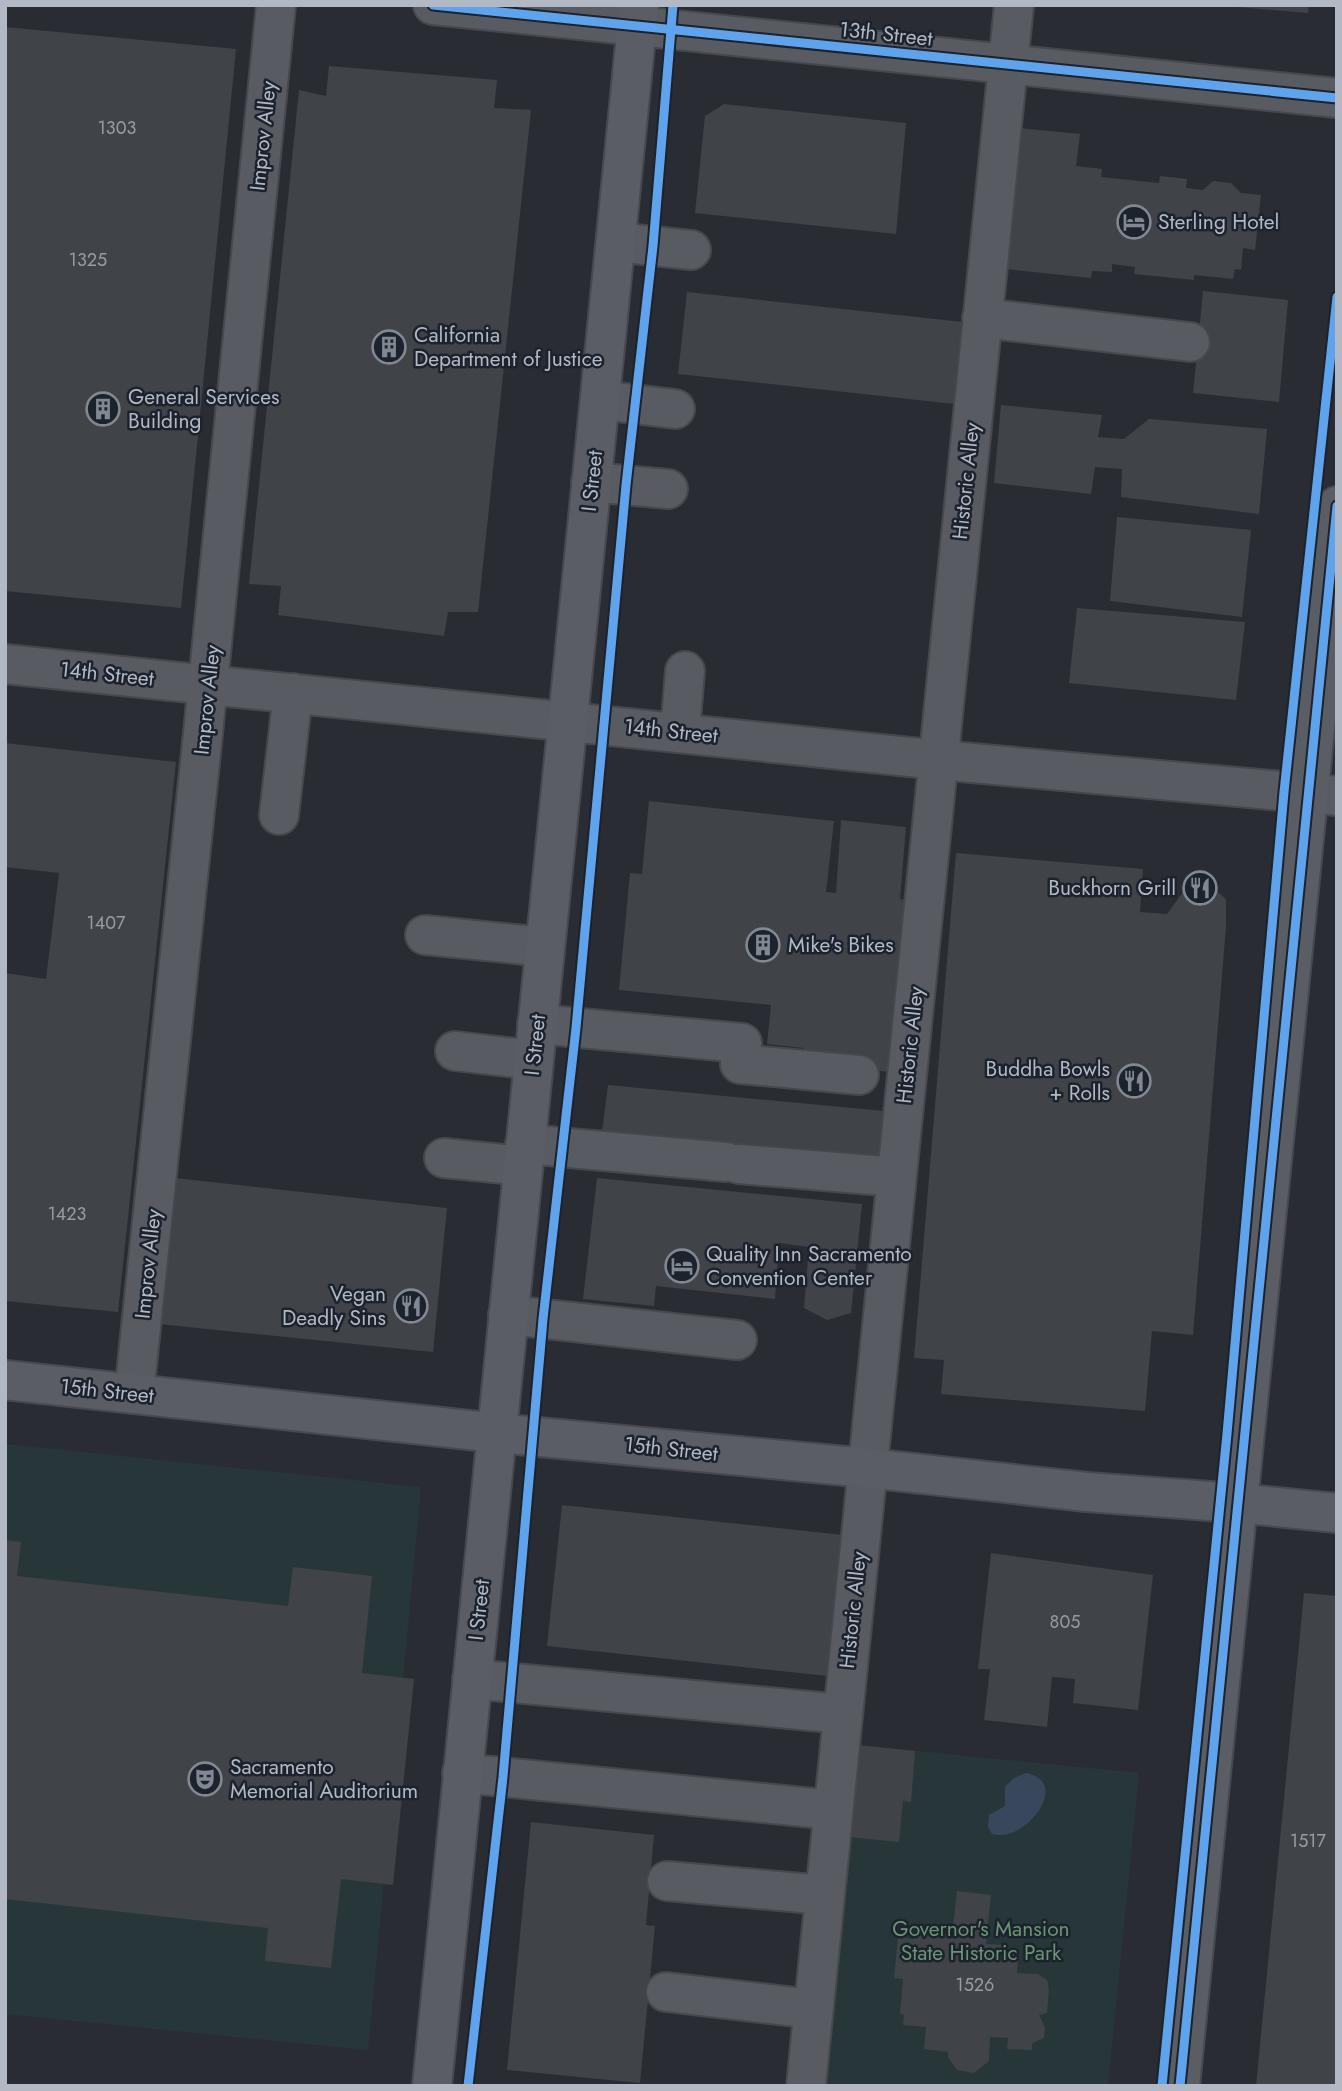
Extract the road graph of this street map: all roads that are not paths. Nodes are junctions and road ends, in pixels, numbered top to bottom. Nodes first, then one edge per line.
1 (276, 5) edge
2 (433, 5) edge
3 (1014, 5) edge
4 (638, 16) edge
5 (1008, 64) junction
6 (1337, 98) edge
7 (616, 242) junction
8 (691, 250) dead end
9 (979, 294) junction
10 (1190, 342) dead end
11 (600, 400) junction
12 (675, 410) dead end
13 (591, 482) junction
14 (668, 489) dead end
15 (1337, 506) edge
16 (5, 664) edge
17 (685, 671) dead end
18 (208, 684) junction
19 (293, 693) junction
20 (569, 721) junction
21 (680, 732) junction
22 (939, 760) junction
23 (1322, 795) edge
24 (279, 815) dead end
25 (425, 935) dead end
26 (545, 947) junction
27 (536, 1042) junction
28 (454, 1051) dead end
29 (859, 1075) dead end
30 (524, 1155) junction
31 (444, 1158) dead end
32 (896, 1177) junction
33 (508, 1315) junction
34 (737, 1339) dead end
35 (5, 1380) edge
36 (134, 1394) junction
37 (497, 1433) junction
38 (867, 1468) junction
39 (1237, 1503) junction
40 (1337, 1513) edge
41 (472, 1679) junction
42 (842, 1714) junction
43 (463, 1773) junction
44 (833, 1810) junction
45 (667, 1881) dead end
46 (824, 1895) junction
47 (666, 1992) dead end
48 (813, 2009) junction
49 (432, 2086) edge
50 (806, 2086) edge
51 (1180, 2086) edge

1 - 18 street, Improv Alley
2 - 4 street, 13th Street
3 - 5 street, Historic Alley
4 - 5 street, 13th Street
4 - 7 main road, I Street
5 - 6 street, 13th Street
5 - 9 street, Historic Alley
7 - 8 street
7 - 11 main road, I Street
9 - 10 street
9 - 22 street, Historic Alley
11 - 12 street
11 - 13 main road, I Street
13 - 14 street
13 - 20 main road, I Street
15 - 23 main road
16 - 18 street, 14th Street
17 - 21 street
18 - 19 street, 14th Street
18 - 36 street, Improv Alley
19 - 20 street, 14th Street
19 - 24 street
20 - 21 street, 14th Street
20 - 26 main road, I Street
21 - 22 street, 14th Street
22 - 23 street, 14th Street
22 - 32 street, Historic Alley
23 - 39 main road
25 - 26 street
26 - 27 main road, I Street
27 - 28 street
27 - 29 street
27 - 30 main road, I Street
30 - 31 street
30 - 32 street
30 - 33 main road, I Street
32 - 38 street, Historic Alley
33 - 34 street
33 - 37 main road, I Street
35 - 36 main road, 15th Street
36 - 37 main road, 15th Street
37 - 38 main road, 15th Street
37 - 41 main road, I Street
38 - 39 main road, 15th Street
38 - 42 street, Historic Alley
39 - 40 main road, 15th Street
39 - 51 main road
41 - 42 street
41 - 43 main road, I Street
42 - 44 street, Historic Alley
43 - 44 street
43 - 49 main road, I Street
44 - 46 street, Historic Alley
45 - 46 street
46 - 48 street, Historic Alley
47 - 48 street
48 - 50 street, Historic Alley

